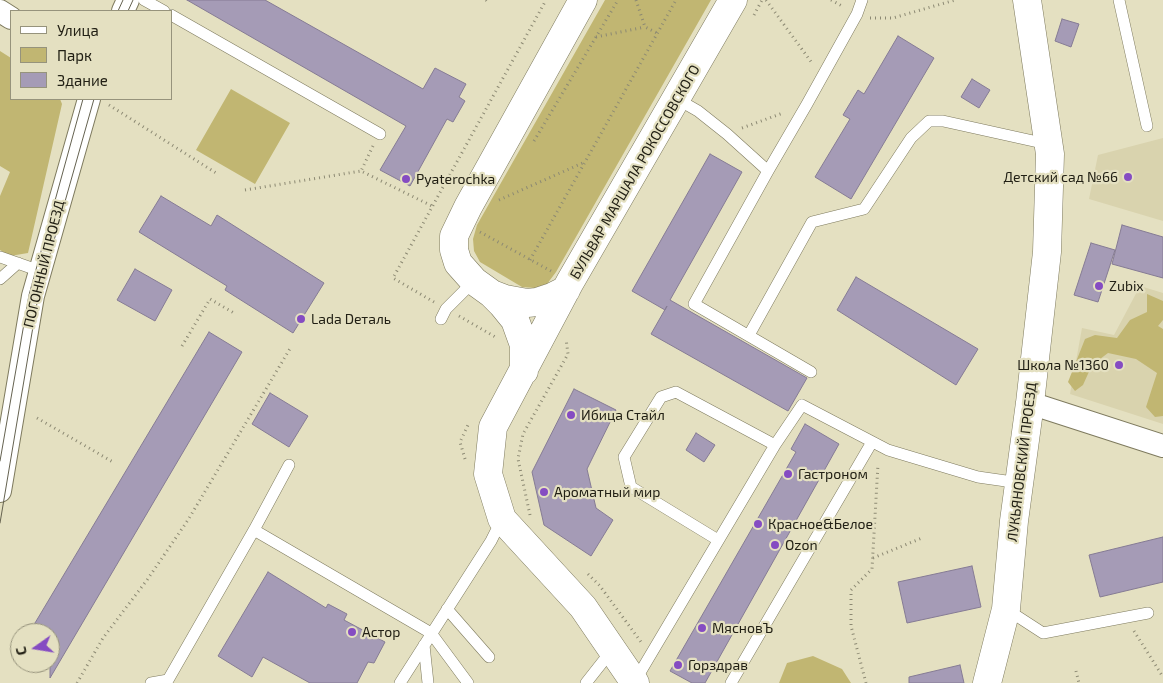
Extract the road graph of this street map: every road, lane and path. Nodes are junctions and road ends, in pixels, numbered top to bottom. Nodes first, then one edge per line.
1 (144, 0) edge
2 (546, 0) edge
3 (583, 0) edge
4 (618, 0) edge
5 (636, 0) edge
6 (676, 0) edge
7 (764, 0) edge
8 (831, 0) edge
9 (862, 0) edge
10 (954, 0) edge
11 (1027, 0) edge
12 (1119, 0) edge
13 (743, 8) edge
14 (162, 10) edge
15 (857, 14) junction
16 (172, 16) edge
17 (645, 27) junction
18 (657, 33) junction
19 (596, 38) junction
20 (822, 76) junction
21 (677, 98) junction
22 (98, 101) edge
23 (807, 104) junction
24 (1147, 126) dead end
25 (380, 134) joint
26 (727, 134) junction
27 (1049, 144) junction
28 (529, 149) dead end
29 (585, 162) junction
30 (361, 171) junction
31 (768, 171) junction
32 (216, 173) dead end
33 (245, 190) dead end
34 (504, 192) dead end
35 (499, 200) junction
36 (432, 206) junction
37 (494, 208) dead end
38 (484, 224) dead end
39 (0, 257) edge
40 (530, 260) junction
41 (18, 263) junction
42 (40, 271) junction
43 (392, 278) dead end
44 (0, 279) edge
45 (559, 281) junction
46 (483, 288) junction
47 (234, 313) dead end
48 (441, 319) dead end
49 (566, 333) dead end
50 (749, 335) junction
51 (182, 346) dead end
52 (291, 347) dead end
53 (524, 371) junction
54 (811, 372) dead end
55 (1030, 403) junction
56 (37, 418) dead end
57 (872, 442) junction
58 (776, 445) junction
59 (1163, 446) edge
60 (888, 450) junction
61 (113, 462) dead end
62 (289, 465) dead end
63 (1020, 483) junction
64 (0, 491) edge
65 (502, 519) junction
66 (531, 520) dead end
67 (254, 530) junction
68 (922, 538) dead end
69 (718, 540) junction
70 (873, 558) junction
71 (586, 573) dead end
72 (1006, 609) junction
73 (447, 610) junction
74 (1148, 613) dead end
75 (1126, 617) junction
76 (432, 633) junction
77 (424, 645) junction
78 (612, 650) junction
79 (651, 653) junction
80 (489, 657) dead end
81 (1076, 671) dead end
82 (1163, 677) edge
83 (635, 682) edge
84 (77, 683) edge
85 (151, 683) edge
86 (400, 683) edge
87 (428, 683) edge
88 (468, 683) edge
89 (586, 683) edge
90 (731, 683) edge
91 (866, 683) edge
92 (987, 683) edge
93 (1080, 683) edge

1 - 14 lane
2 - 36 path
3 - 46 street
4 - 19 path
5 - 17 path
6 - 18 path
7 - 13 path
7 - 20 path
8 - 15 path
9 - 15 lane
10 - 15 path
11 - 27 street, ЛУКЬЯНОВСКИЙ ПРОЕЗД
12 - 24 lane
13 - 21 street, БУЛЬВАР МАРШАЛА РОКОССОВСКОГО
15 - 20 lane
16 - 25 lane
17 - 18 path
17 - 19 path
18 - 29 path
19 - 28 path
20 - 23 lane
21 - 26 lane
21 - 45 street, БУЛЬВАР МАРШАЛА РОКОССОВСКОГО
22 - 32 path
22 - 42 street, ПОГОННЫЙ ПРОЕЗД
23 - 26 path
23 - 31 lane
25 - 30 path
26 - 31 lane
27 - 50 lane
27 - 55 street, ЛУКЬЯНОВСКИЙ ПРОЕЗД
29 - 35 path
29 - 40 path
30 - 33 path
30 - 36 path
31 - 50 lane
34 - 35 path
35 - 37 path
36 - 43 path
38 - 40 path
39 - 41 lane
40 - 45 path
41 - 42 lane
41 - 44 lane
42 - 64 street, ПОГОННЫЙ ПРОЕЗД
45 - 46 street, БУЛЬВАР МАРШАЛА РОКОССОВСКОГО
45 - 53 street
46 - 48 lane
46 - 53 street
47 - 51 path
49 - 66 path
50 - 54 lane
52 - 84 path
53 - 65 street
55 - 59 street
55 - 63 street, ЛУКЬЯНОВСКИЙ ПРОЕЗД
56 - 61 path
57 - 58 lane
57 - 60 lane
57 - 90 lane
58 - 69 lane
58 - 69 lane
60 - 63 lane
60 - 70 path
62 - 67 lane
63 - 72 street, ЛУКЬЯНОВСКИЙ ПРОЕЗД
65 - 73 lane
65 - 78 street
67 - 76 lane
67 - 85 lane
68 - 70 path
69 - 79 lane
70 - 91 path
71 - 79 path
72 - 75 lane
72 - 92 street, ЛУКЬЯНОВСКИЙ ПРОЕЗД
73 - 76 lane
73 - 80 lane
74 - 75 lane
75 - 82 path
76 - 77 lane
76 - 88 lane
77 - 86 lane
77 - 87 lane
78 - 83 street
78 - 89 lane
79 - 83 lane
81 - 93 path

